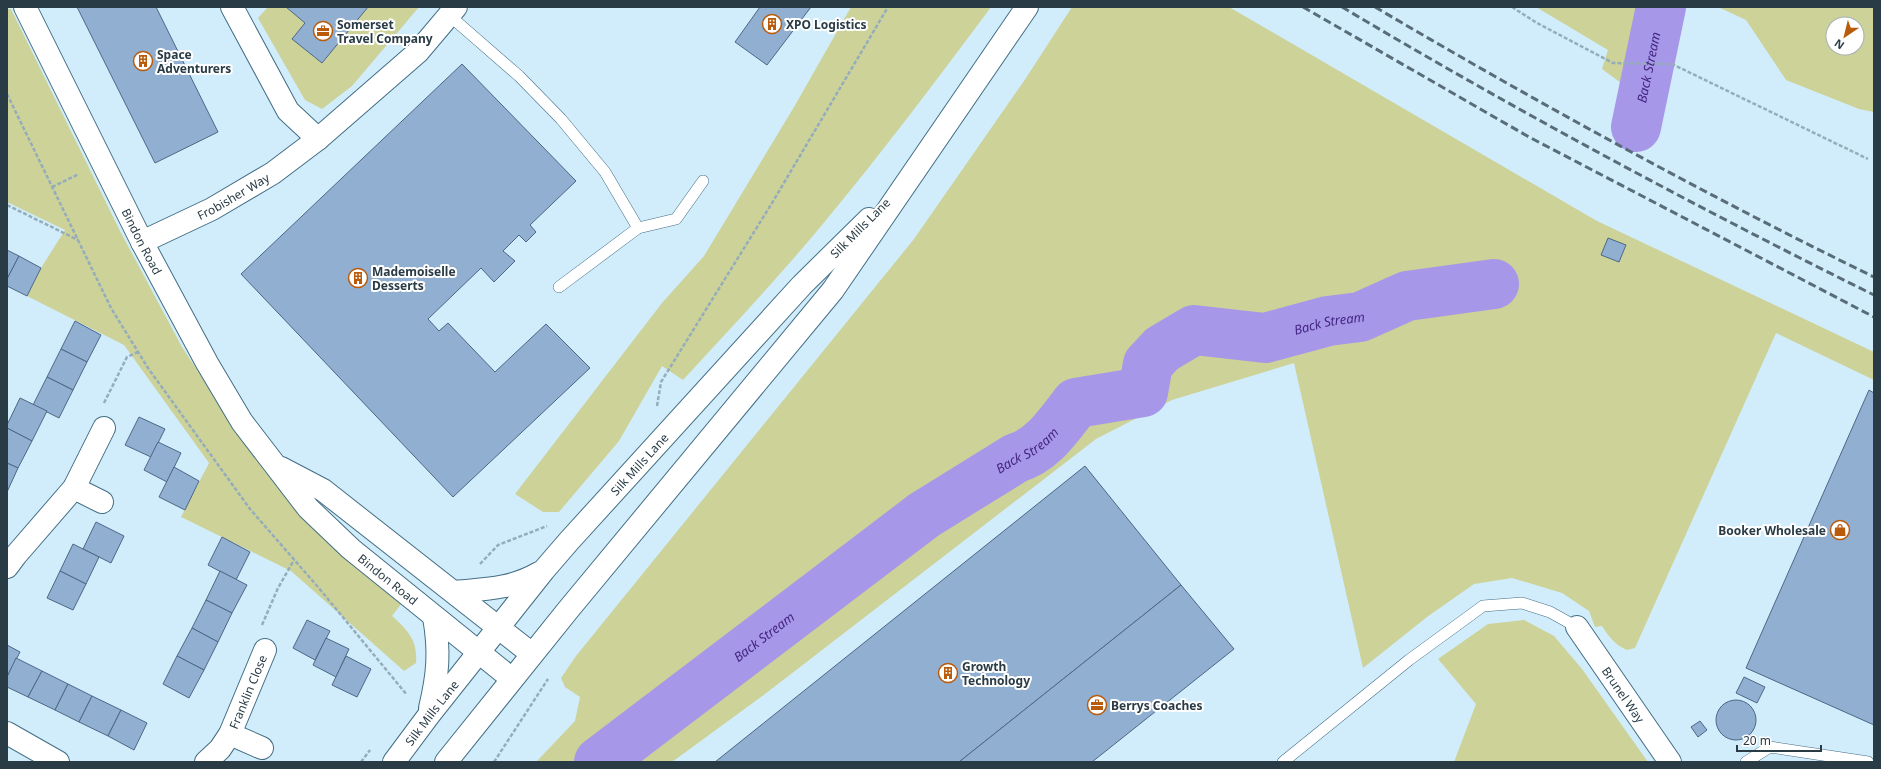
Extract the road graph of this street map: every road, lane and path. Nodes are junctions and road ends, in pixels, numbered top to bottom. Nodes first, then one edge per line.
1 (25, 7) edge
2 (232, 7) edge
3 (888, 7) edge
4 (1026, 7) edge
5 (1512, 7) edge
6 (453, 11) edge
7 (7, 94) edge
8 (318, 139) junction
9 (1868, 159) dead end
10 (102, 163) junction
11 (703, 181) dead end
12 (904, 184) junction
13 (52, 187) junction
14 (7, 205) edge
15 (638, 228) junction
16 (78, 240) junction
17 (142, 242) junction
18 (559, 287) dead end
19 (138, 352) junction
20 (104, 428) joint
21 (669, 430) junction
22 (276, 465) junction
23 (74, 488) junction
24 (102, 502) dead end
25 (294, 560) junction
26 (7, 567) edge
27 (544, 570) junction
28 (454, 592) junction
29 (434, 617) junction
30 (499, 627) junction
31 (1577, 627) joint
32 (265, 650) joint
33 (478, 652) junction
34 (532, 654) junction
35 (552, 672) dead end
36 (512, 679) junction
37 (408, 696) dead end
38 (429, 714) junction
39 (7, 733) edge
40 (230, 734) junction
41 (262, 748) dead end
42 (58, 762) edge
43 (206, 762) edge
44 (394, 762) edge
45 (446, 762) edge
46 (494, 762) edge
47 (1283, 762) edge
48 (1670, 762) edge
49 (1746, 762) edge
50 (1868, 762) edge

1 - 10 street, Bindon Road
2 - 8 street
3 - 21 path
4 - 12 street, Silk Mills Lane
5 - 9 path
6 - 8 street, Frobisher Way
6 - 15 lane
7 - 13 path
8 - 17 street, Frobisher Way
10 - 13 path
10 - 17 street, Bindon Road
11 - 15 lane
12 - 21 street, Silk Mills Lane
12 - 34 street, Silk Mills Lane
13 - 16 path
14 - 16 path
15 - 18 lane
16 - 19 path
17 - 22 street, Bindon Road
19 - 20 path
19 - 25 path
20 - 23 street
21 - 27 street, Silk Mills Lane
22 - 28 street, Bindon Road
22 - 29 street, Bindon Road
23 - 24 street
23 - 26 street
25 - 32 path
25 - 37 path
27 - 28 street
27 - 30 street, Silk Mills Lane
28 - 30 street, Bindon Road
29 - 33 street, Bindon Road
29 - 38 street
30 - 33 street, Silk Mills Lane
30 - 34 street, Bindon Road
31 - 47 lane
31 - 48 street, Brunel Way
32 - 40 street, Franklin Close
33 - 36 street, Bindon Road
33 - 38 street, Silk Mills Lane
34 - 36 street, Silk Mills Lane
35 - 46 path
36 - 45 street, Silk Mills Lane
38 - 44 street, Silk Mills Lane
39 - 42 street
40 - 41 street, Franklin Close
40 - 43 street, Franklin Close
49 - 50 lane

